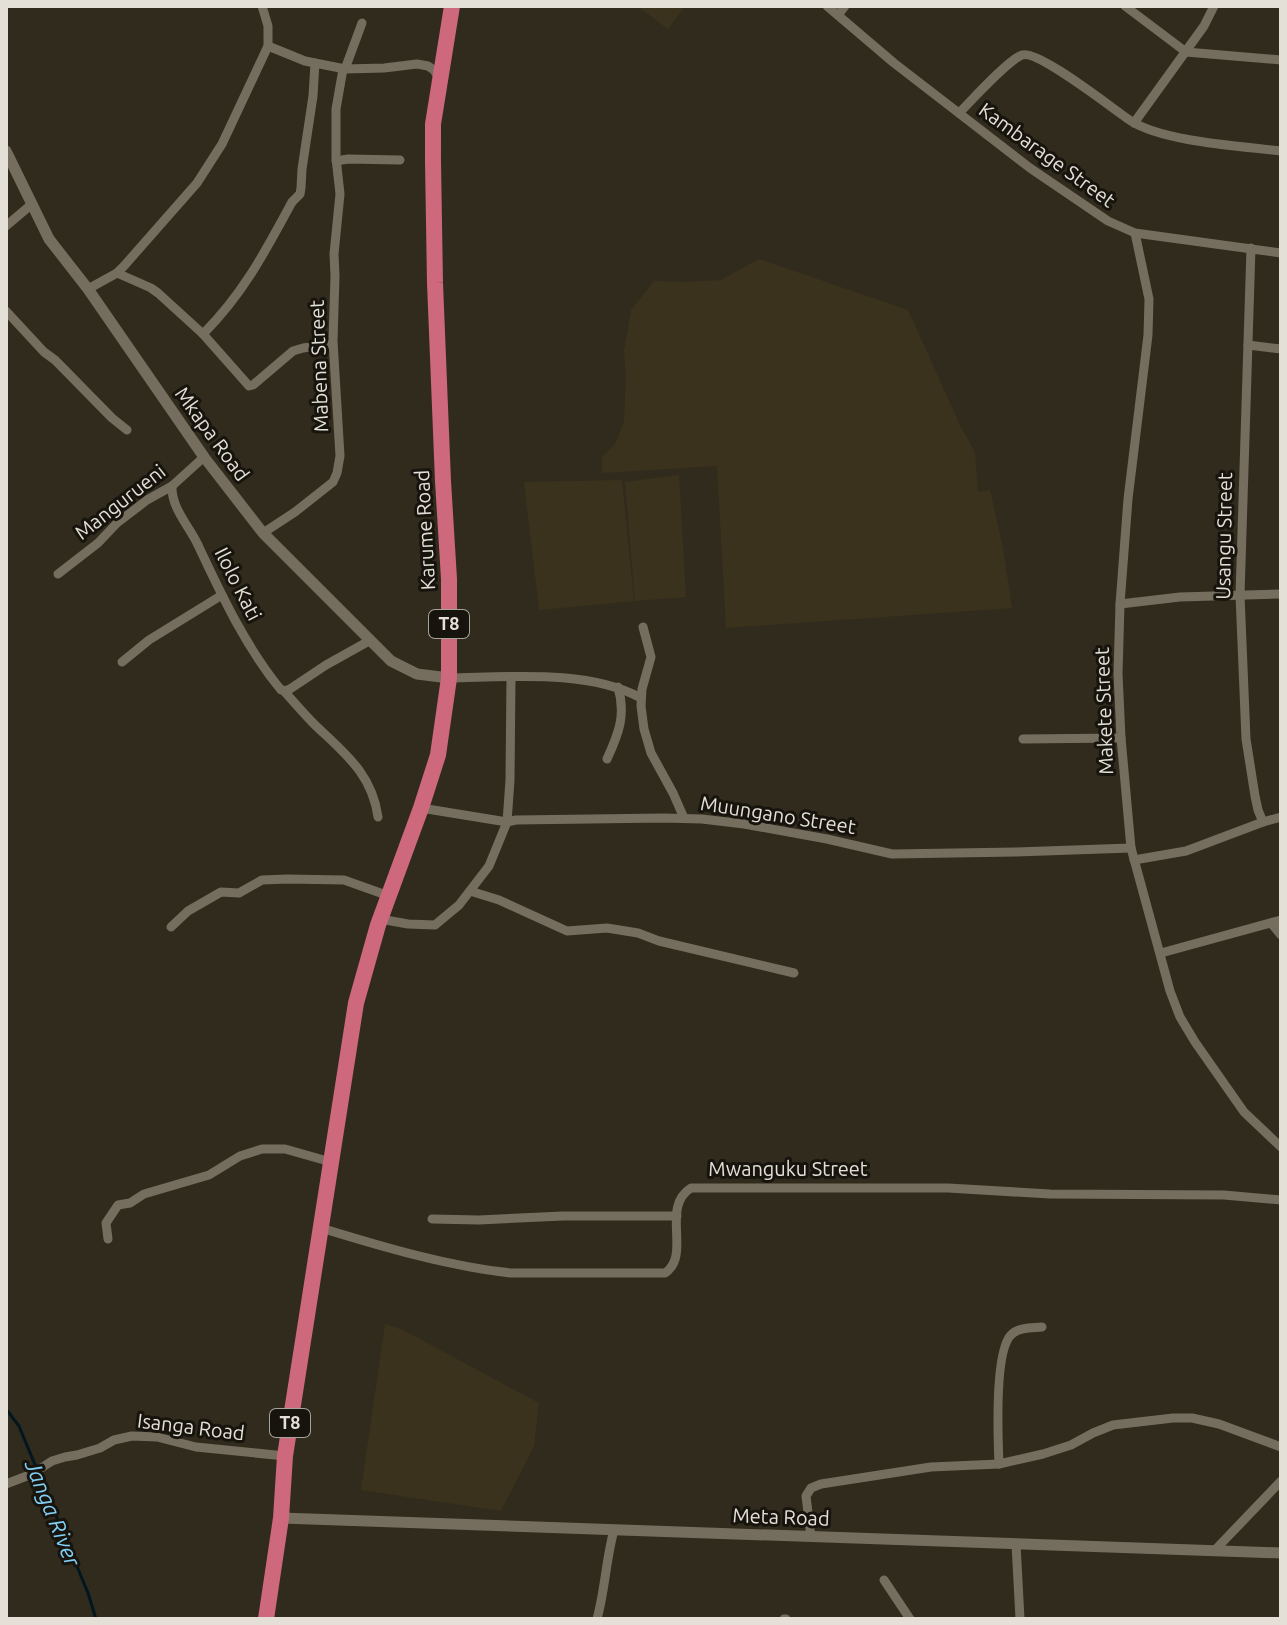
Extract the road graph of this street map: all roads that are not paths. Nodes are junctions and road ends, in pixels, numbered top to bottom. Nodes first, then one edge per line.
1 (452, 6) edge
2 (827, 6) edge
3 (845, 6) edge
4 (1125, 6) edge
5 (1214, 6) edge
6 (263, 7) edge
7 (838, 15) junction
8 (362, 23) dead end
9 (268, 46) junction
10 (1186, 52) junction
11 (1281, 60) edge
12 (315, 63) junction
13 (344, 69) junction
14 (441, 81) junction
15 (959, 113) junction
16 (1134, 123) junction
17 (6, 151) edge
18 (1281, 151) edge
19 (336, 160) junction
20 (400, 160) dead end
21 (32, 204) junction
22 (6, 226) edge
23 (1135, 233) junction
24 (1251, 248) junction
25 (1281, 253) edge
26 (117, 273) junction
27 (88, 289) junction
28 (6, 311) edge
29 (203, 334) junction
30 (333, 344) junction
31 (1248, 345) junction
32 (1281, 349) edge
33 (127, 430) dead end
34 (204, 457) junction
35 (172, 486) junction
36 (263, 533) junction
37 (58, 574) dead end
38 (1281, 594) edge
39 (222, 595) junction
40 (1240, 595) junction
41 (1120, 604) junction
42 (643, 627) dead end
43 (369, 641) junction
44 (122, 662) dead end
45 (511, 677) junction
46 (449, 678) junction
47 (618, 687) junction
48 (284, 691) junction
49 (641, 698) junction
50 (1121, 738) junction
51 (1023, 739) dead end
52 (607, 759) dead end
53 (421, 808) junction
54 (378, 817) dead end
55 (1281, 817) edge
56 (684, 818) junction
57 (507, 822) junction
58 (1263, 822) junction
59 (1131, 848) junction
60 (1134, 860) junction
61 (470, 891) junction
62 (389, 896) junction
63 (380, 919) junction
64 (1276, 921) edge
65 (171, 927) dead end
66 (1281, 935) edge
67 (1161, 953) junction
68 (794, 973) dead end
69 (1281, 1147) edge
70 (331, 1162) junction
71 (1281, 1200) edge
72 (677, 1216) junction
73 (432, 1219) dead end
74 (321, 1228) junction
75 (108, 1239) dead end
76 (1042, 1327) dead end
77 (1281, 1447) edge
78 (285, 1456) junction
79 (999, 1464) junction
80 (1281, 1481) edge
81 (6, 1484) edge
82 (281, 1518) junction
83 (614, 1530) junction
84 (811, 1537) junction
85 (1016, 1544) junction
86 (1215, 1550) junction
87 (1281, 1553) edge
88 (884, 1580) dead end
89 (266, 1619) edge
90 (597, 1619) edge
91 (910, 1619) edge
92 (1020, 1619) edge

1 - 14 highway, Karume Road / T8
2 - 7 street, Kambarage Street
3 - 7 street
4 - 10 street
5 - 10 street
6 - 9 street
7 - 15 street, Kambarage Street
8 - 13 street, Mabena Street
9 - 12 street
9 - 26 street
10 - 11 street
10 - 16 street
12 - 13 street
12 - 29 street
13 - 14 street
13 - 19 street, Mabena Street
14 - 46 highway, Karume Road / T8
15 - 16 street
15 - 23 street, Kambarage Street
16 - 18 street
17 - 21 street, Mkapa Road
19 - 20 street
19 - 30 street, Mabena Street
21 - 22 street
21 - 27 street, Mkapa Road
23 - 24 street, Kambarage Street
23 - 41 street, Makete Street
24 - 25 street, Kambarage Street
24 - 31 street, Usangu Street
26 - 27 street
26 - 29 street
27 - 34 street, Mkapa Road
28 - 33 street
29 - 30 street
30 - 36 street, Mabena Street
31 - 32 street
31 - 40 street, Usangu Street
34 - 35 street, Mangurueni
34 - 36 street, Mkapa Road
35 - 37 street, Mangurueni
35 - 39 street, Ilolo Kati
36 - 43 street, Mkapa Road
38 - 40 street
39 - 44 street
39 - 48 street, Ilolo Kati
40 - 41 street
40 - 58 street, Usangu Street
41 - 50 street, Makete Street
42 - 49 street
43 - 46 street, Mkapa Road
43 - 48 street
45 - 46 street
45 - 47 street
45 - 57 street
46 - 53 highway, Karume Road / T8
47 - 49 street
47 - 52 street
48 - 54 street, Ilolo Kati
49 - 56 street
50 - 51 street
50 - 59 street, Makete Street
53 - 57 street, Muungano Street
53 - 62 highway, Karume Road / T8
55 - 58 street
56 - 57 street, Muungano Street
56 - 59 street, Muungano Street
57 - 61 street
58 - 60 street
59 - 60 street, Makete Street
60 - 67 street, Makete Street
61 - 63 street
61 - 68 street
62 - 63 highway, Karume Road / T8
62 - 65 street
63 - 70 highway, Karume Road / T8
64 - 66 street
64 - 67 street
67 - 69 street, Makete Street
70 - 74 highway, Karume Road / T8
70 - 75 street
71 - 72 street, Mwanguku Street
72 - 73 street
72 - 74 street
74 - 78 highway, T8
76 - 79 street
77 - 79 street
78 - 81 street, Isanga Road
78 - 82 highway, T8
79 - 84 street
80 - 86 street
82 - 83 street, Meta Road
82 - 89 highway, T8
83 - 84 street, Meta Road
83 - 90 street
84 - 85 street, Meta Road
85 - 86 street, Meta Road
85 - 92 street
86 - 87 street, Meta Road
88 - 91 street

